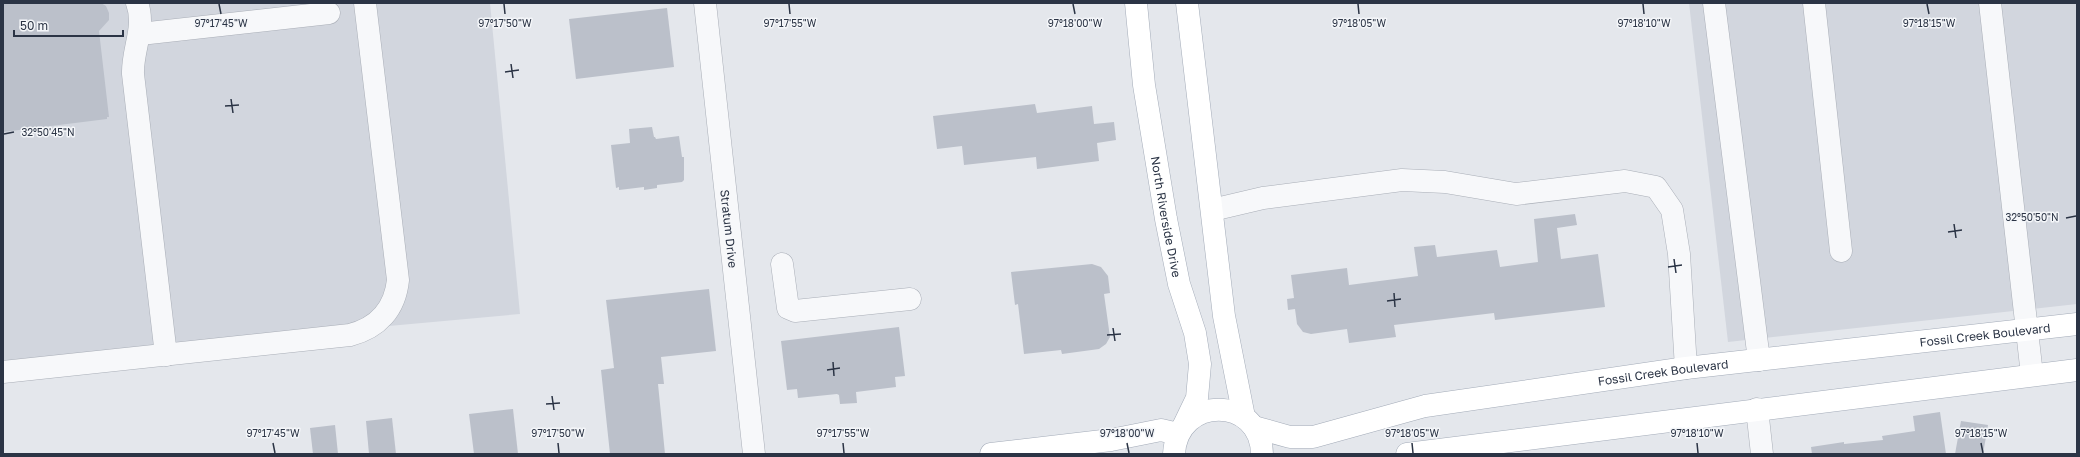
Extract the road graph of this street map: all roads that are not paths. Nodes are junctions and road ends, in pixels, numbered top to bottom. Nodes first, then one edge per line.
1 (137, 3) edge
2 (365, 3) edge
3 (705, 3) edge
4 (1136, 3) edge
5 (1187, 3) edge
6 (1714, 3) edge
7 (1814, 3) edge
8 (1990, 3) edge
9 (330, 13) dead end
10 (140, 34) junction
11 (1212, 210) junction
12 (1841, 252) dead end
13 (782, 264) dead end
14 (910, 299) dead end
15 (2077, 324) edge
16 (2027, 329) junction
17 (166, 355) junction
18 (1759, 360) junction
19 (1686, 368) junction
20 (2077, 370) edge
21 (3, 372) edge
22 (2032, 376) junction
23 (1757, 410) junction
24 (1249, 422) junction
25 (1179, 438) edge
26 (754, 454) edge
27 (991, 454) edge
28 (1262, 454) edge
29 (1406, 454) edge
30 (1762, 454) edge

1 - 10 street
2 - 17 street
3 - 26 street, Stratum Drive
4 - 25 main road, North Riverside Drive
5 - 11 main road
6 - 18 street
7 - 12 street
8 - 16 street
9 - 10 street
10 - 17 street
11 - 19 street
11 - 24 main road
13 - 14 street
15 - 16 main road, Fossil Creek Boulevard
16 - 18 main road, Fossil Creek Boulevard
16 - 22 street
17 - 21 street
18 - 19 main road, Fossil Creek Boulevard
19 - 24 main road, Fossil Creek Boulevard
20 - 22 main road
22 - 23 main road
23 - 29 main road
23 - 30 street
24 - 25 main road, Fossil Creek Boulevard
24 - 28 main road
25 - 27 main road

